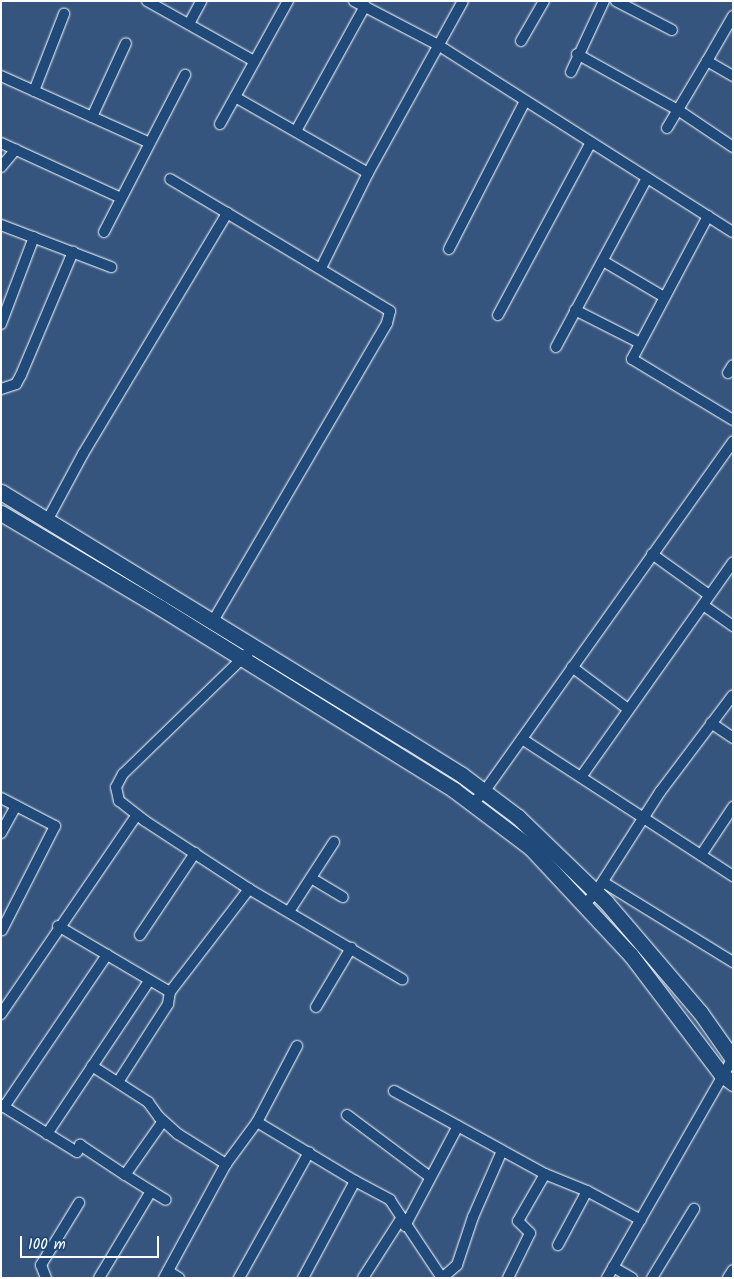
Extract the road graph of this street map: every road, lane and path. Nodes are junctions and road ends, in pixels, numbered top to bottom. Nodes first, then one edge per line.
1 (147, 1) edge
2 (201, 1) edge
3 (288, 1) edge
4 (354, 1) edge
5 (463, 1) edge
6 (544, 1) edge
7 (604, 1) edge
8 (616, 1) edge
9 (365, 6) junction
10 (64, 14) dead end
11 (733, 16) edge
12 (189, 24) junction
13 (672, 30) dead end
14 (521, 41) dead end
15 (126, 43) dead end
16 (438, 46) junction
17 (578, 54) junction
18 (254, 61) junction
19 (707, 61) junction
20 (571, 72) dead end
21 (184, 75) dead end
22 (1, 76) edge
23 (733, 76) edge
24 (34, 91) junction
25 (235, 97) junction
26 (525, 101) junction
27 (678, 110) junction
28 (92, 117) junction
29 (220, 124) dead end
30 (667, 128) dead end
31 (296, 131) junction
32 (1, 142) edge
33 (590, 142) junction
34 (150, 143) junction
35 (733, 147) edge
36 (16, 149) junction
37 (1, 167) edge
38 (368, 173) junction
39 (647, 178) junction
40 (170, 179) dead end
41 (121, 198) junction
42 (227, 213) junction
43 (708, 216) junction
44 (1, 225) edge
45 (104, 232) dead end
46 (733, 232) edge
47 (34, 237) junction
48 (450, 250) dead end
49 (73, 252) junction
50 (602, 261) junction
51 (111, 267) dead end
52 (321, 268) junction
53 (664, 297) junction
54 (575, 310) junction
55 (498, 315) dead end
56 (1, 324) edge
57 (640, 343) junction
58 (556, 346) dead end
59 (1, 389) edge
60 (733, 420) edge
61 (733, 442) edge
62 (1, 492) edge
63 (1, 514) edge
64 (48, 519) junction
65 (652, 554) junction
66 (733, 562) edge
67 (709, 595) junction
68 (703, 605) junction
69 (213, 621) junction
70 (733, 626) edge
71 (255, 646) junction
72 (240, 659) junction
73 (572, 667) junction
74 (733, 695) edge
75 (628, 709) junction
76 (711, 723) junction
77 (733, 738) edge
78 (522, 739) junction
79 (581, 777) junction
80 (484, 792) junction
81 (1, 798) edge
82 (472, 804) junction
83 (16, 806) junction
84 (733, 807) edge
85 (137, 815) junction
86 (644, 817) junction
87 (1, 834) edge
88 (334, 842) dead end
89 (195, 853) junction
90 (701, 855) junction
91 (733, 876) edge
92 (311, 878) junction
93 (599, 887) junction
94 (250, 889) junction
95 (343, 897) dead end
96 (585, 904) junction
97 (290, 910) junction
98 (58, 926) junction
99 (2, 930) edge
100 (140, 935) dead end
101 (351, 948) junction
102 (107, 955) junction
103 (733, 962) edge
104 (402, 979) dead end
105 (149, 981) junction
106 (170, 992) junction
107 (316, 1007) dead end
108 (1, 1014) edge
109 (297, 1046) dead end
110 (733, 1059) edge
111 (92, 1066) junction
112 (728, 1080) edge
113 (118, 1082) junction
114 (394, 1091) dead end
115 (2, 1106) edge
116 (346, 1115) dead end
117 (163, 1121) junction
118 (257, 1122) junction
119 (458, 1126) junction
120 (48, 1134) junction
121 (502, 1151) junction
122 (309, 1152) junction
123 (226, 1164) junction
124 (545, 1174) junction
125 (126, 1175) junction
126 (430, 1177) junction
127 (355, 1181) junction
128 (151, 1191) junction
129 (587, 1191) junction
130 (166, 1200) dead end
131 (79, 1202) dead end
132 (694, 1209) dead end
133 (641, 1220) junction
134 (403, 1222) junction
135 (558, 1245) dead end
136 (613, 1267) junction
137 (733, 1270) edge
138 (166, 1275) edge
139 (46, 1278) edge
140 (98, 1278) edge
141 (179, 1278) edge
142 (239, 1278) edge
143 (303, 1278) edge
144 (363, 1278) edge
145 (442, 1278) edge
146 (508, 1278) edge
147 (607, 1278) edge
148 (632, 1278) edge
149 (652, 1278) edge
150 (728, 1278) edge

1 - 12 street
2 - 12 street
3 - 18 street
4 - 9 street
5 - 16 street
6 - 14 street
7 - 17 street
8 - 13 street
9 - 16 street
9 - 31 street
10 - 24 street
11 - 19 street
12 - 18 street
15 - 28 street
16 - 26 street
16 - 38 street
17 - 20 street
17 - 27 street
18 - 25 street
19 - 23 street
19 - 27 street
21 - 34 street
22 - 24 street
24 - 28 street
25 - 29 street
25 - 31 street
26 - 33 street
26 - 48 street
27 - 30 street
27 - 35 street
28 - 34 street
31 - 38 street
32 - 36 street
33 - 39 street
33 - 55 street
34 - 41 street
36 - 37 street
36 - 41 street
38 - 52 street
39 - 43 street
39 - 50 street
40 - 42 street
41 - 45 street
42 - 52 street
42 - 64 street
43 - 46 street
43 - 53 street
44 - 47 street
47 - 49 street
47 - 56 street
49 - 51 street
49 - 59 street
50 - 53 street
50 - 54 street
52 - 69 street
53 - 57 street
54 - 57 street
54 - 58 street
57 - 60 street
61 - 65 street
62 - 64 street
63 - 72 street
64 - 69 street
65 - 67 street
65 - 73 street
66 - 67 street
67 - 68 street
68 - 70 street
68 - 75 street
69 - 71 street
71 - 72 street
71 - 80 street
72 - 82 street
72 - 85 street
73 - 75 street
73 - 78 street
74 - 76 street
75 - 79 street
76 - 77 street
76 - 86 street
78 - 79 street
78 - 80 street
79 - 86 street
80 - 82 street
80 - 93 street
81 - 83 street
82 - 96 street
83 - 87 street
83 - 99 street
84 - 90 street
85 - 89 street
85 - 98 street
86 - 90 street
86 - 93 street
88 - 92 street
89 - 94 street
89 - 100 street
90 - 91 street
92 - 95 street
92 - 97 street
93 - 96 street
93 - 103 street
93 - 110 street
94 - 97 street
94 - 106 street
96 - 112 street
97 - 101 street
98 - 102 street
98 - 108 street
101 - 104 street
101 - 107 street
102 - 105 street
102 - 115 street
105 - 106 street
105 - 111 street
106 - 113 street
109 - 118 street
110 - 112 street
111 - 113 street
111 - 120 street
112 - 133 street
113 - 117 street
114 - 119 street
115 - 120 street
116 - 126 street
117 - 123 street
117 - 125 street
118 - 122 street
118 - 123 street
119 - 121 street
119 - 126 street
120 - 125 street
121 - 124 street
121 - 145 street
122 - 127 street
122 - 142 street
123 - 138 street
124 - 129 street
124 - 146 street
125 - 128 street
126 - 134 street
127 - 134 street
127 - 143 street
128 - 130 street
128 - 140 street
129 - 133 street
129 - 135 street
131 - 139 street
132 - 149 street
133 - 136 street
134 - 144 street
134 - 145 street
136 - 147 street
136 - 148 street
137 - 150 street
138 - 141 street

